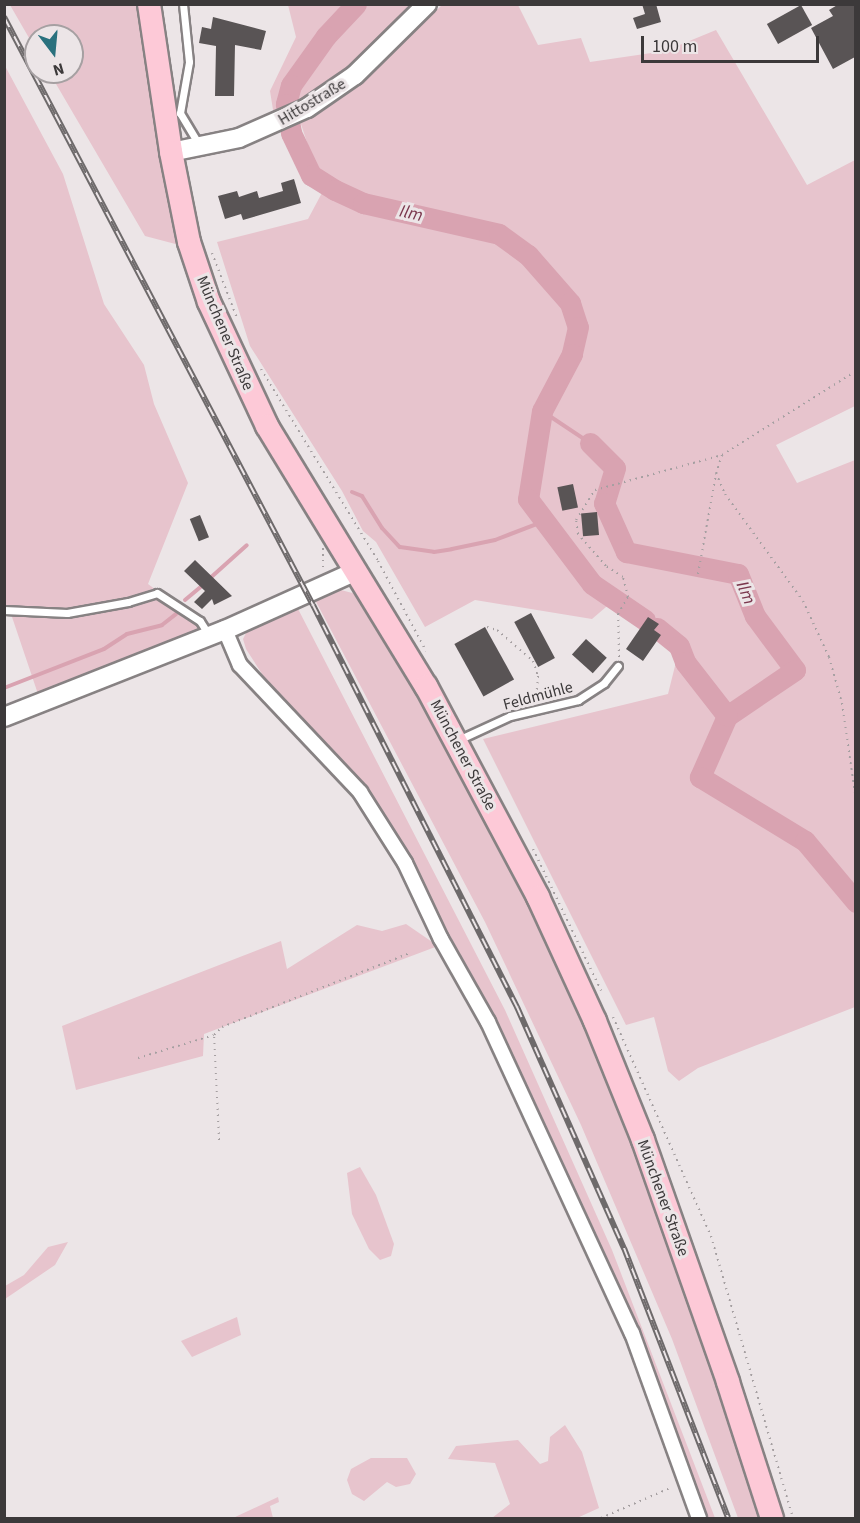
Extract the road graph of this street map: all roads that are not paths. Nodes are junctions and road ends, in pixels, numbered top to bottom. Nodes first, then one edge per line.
1 (149, 4) edge
2 (183, 4) edge
3 (428, 4) edge
4 (200, 148) junction
5 (171, 152) junction
6 (354, 572) junction
7 (4, 610) edge
8 (217, 633) junction
9 (618, 666) road end
10 (4, 717) edge
11 (456, 741) junction
12 (699, 1518) edge
13 (771, 1518) edge

1 - 5 main road, Münchener Straße
2 - 4 lane
3 - 4 street, Hittostraße
4 - 5 street, Hittostraße
5 - 6 main road, Münchener Straße
6 - 8 street
6 - 11 main road, Münchener Straße
7 - 8 lane
8 - 10 street
8 - 12 street
9 - 11 lane, Feldmühle
11 - 13 main road, Münchener Straße

